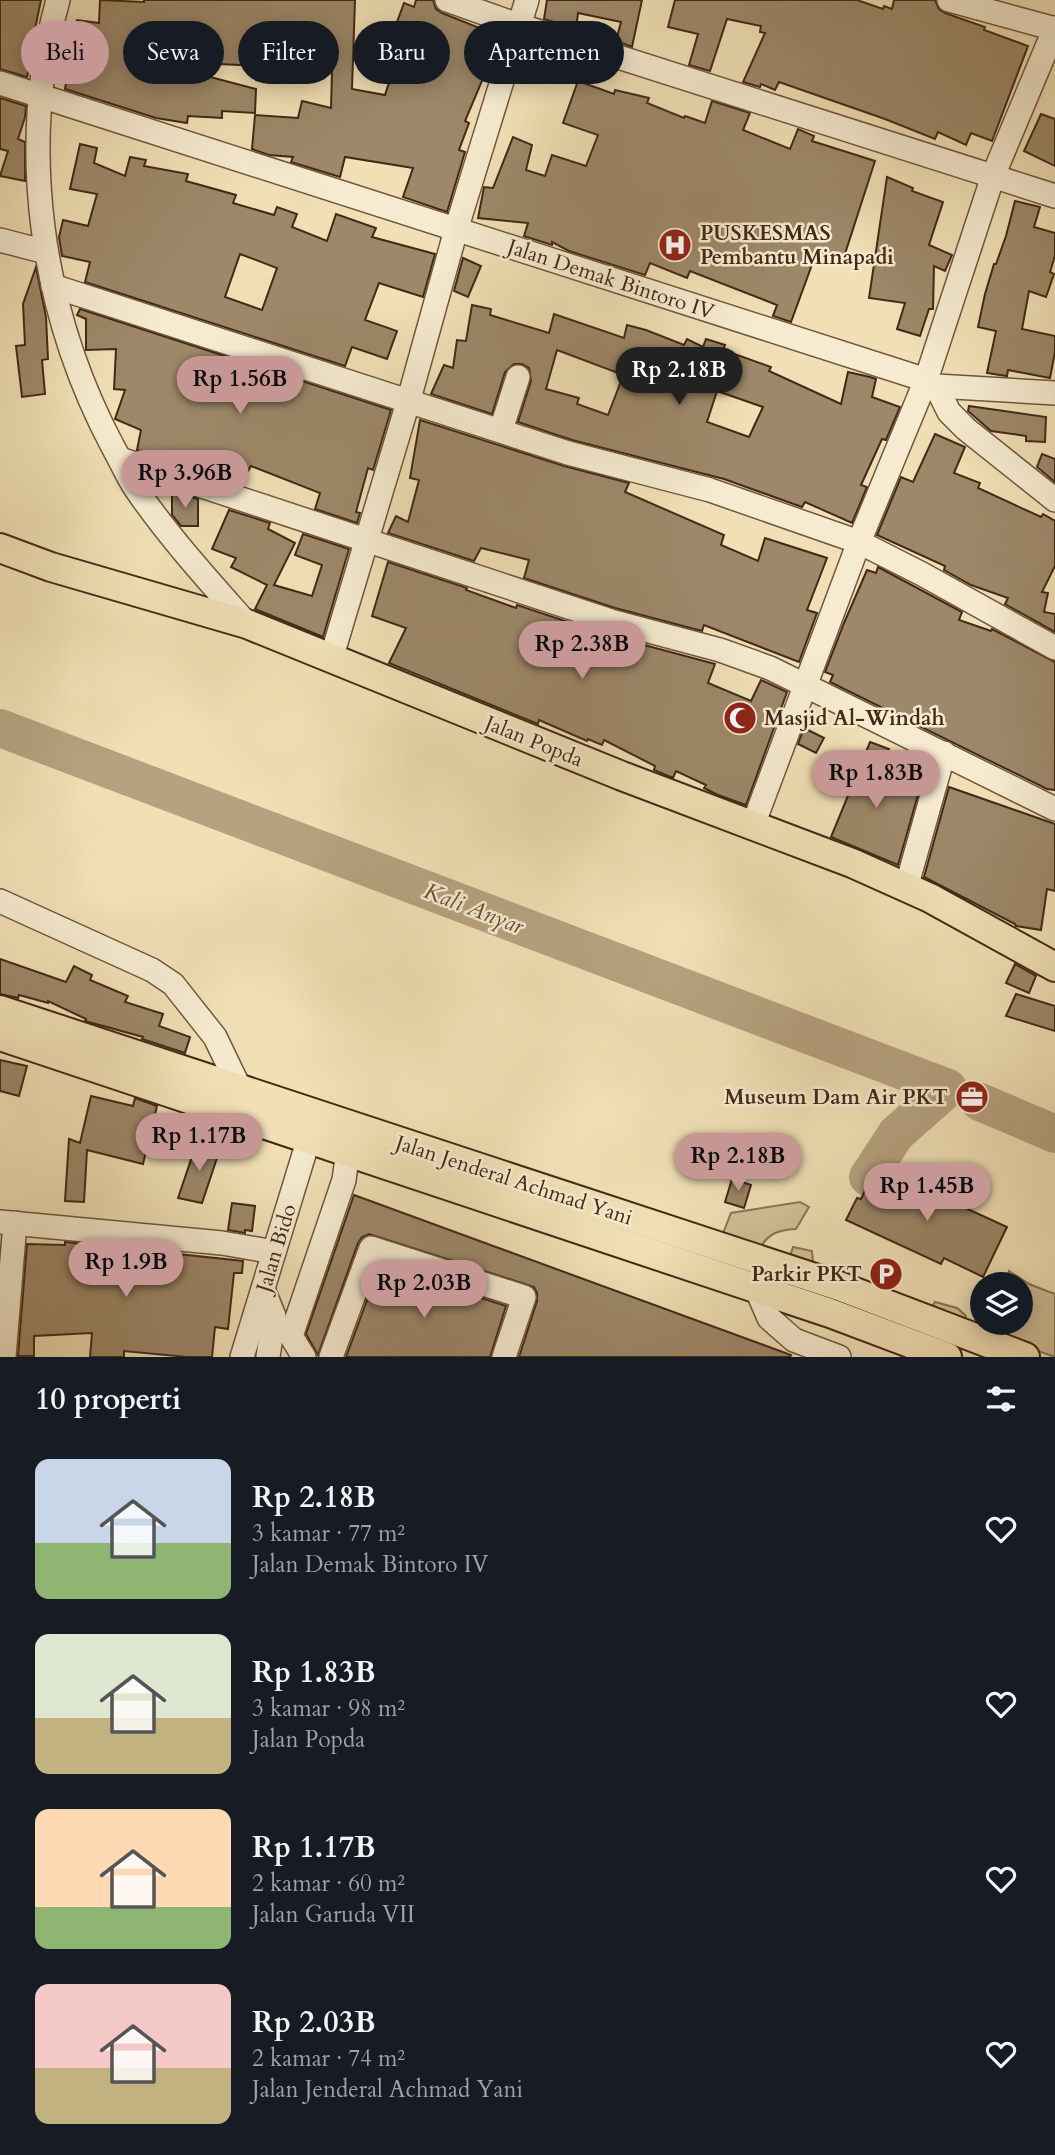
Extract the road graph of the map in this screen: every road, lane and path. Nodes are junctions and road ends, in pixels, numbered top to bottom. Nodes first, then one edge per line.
1 (58, 0) edge
2 (447, 0) edge
3 (527, 0) edge
4 (949, 0) edge
5 (507, 21) edge
6 (519, 21) edge
7 (1055, 29) edge
8 (624, 59) edge
9 (0, 83) edge
10 (500, 84) edge
11 (39, 94) junction
12 (993, 176) junction
13 (1055, 196) edge
14 (456, 230) junction
15 (0, 240) edge
16 (46, 252) junction
17 (53, 286) junction
18 (518, 377) dead end
19 (931, 383) junction
20 (1055, 393) edge
21 (409, 400) junction
22 (501, 430) junction
23 (120, 459) junction
24 (1055, 500) edge
25 (366, 541) junction
26 (859, 542) junction
27 (0, 548) edge
28 (247, 624) junction
29 (1055, 648) edge
30 (331, 659) junction
31 (804, 686) junction
32 (944, 753) junction
33 (1055, 809) edge
34 (752, 825) junction
35 (906, 888) junction
36 (0, 901) edge
37 (1055, 967) edge
38 (0, 1010) edge
39 (0, 1036) edge
40 (240, 1089) junction
41 (309, 1138) junction
42 (348, 1151) junction
43 (555, 1207) junction
44 (7, 1223) edge
45 (274, 1252) junction
46 (759, 1274) junction
47 (263, 1289) junction
48 (4, 1357) edge
49 (242, 1357) edge
50 (268, 1357) edge
51 (304, 1357) edge
52 (331, 1357) edge
53 (503, 1357) edge
54 (839, 1357) edge
55 (947, 1357) edge
56 (1026, 1357) edge

1 - 11 street
2 - 5 street
3 - 6 street
4 - 7 street
7 - 12 street
8 - 12 street
9 - 11 street, Jalan Demak Bintoro IV
10 - 14 street
11 - 14 street, Jalan Demak Bintoro IV
11 - 16 street
12 - 13 street
12 - 19 street
14 - 19 street, Jalan Demak Bintoro IV
14 - 21 street
15 - 16 street
16 - 17 street
17 - 21 street
17 - 23 street
18 - 22 street
19 - 20 street, Jalan Demak Bintoro IV
19 - 24 street
19 - 26 street
21 - 22 street
21 - 25 street
22 - 26 street
23 - 25 street
23 - 28 street
25 - 30 street
25 - 31 street
26 - 29 street
26 - 31 street
27 - 28 main road, Jalan Popda
28 - 30 main road, Jalan Popda
30 - 34 main road, Jalan Popda
31 - 32 street
31 - 34 street
32 - 33 street
32 - 35 street
34 - 35 main road, Jalan Popda
35 - 37 main road, Jalan Popda
36 - 40 street
38 - 40 main road, Jalan Jenderal Achmad Yani
39 - 41 main road, Jalan Jenderal Achmad Yani
40 - 43 main road, Jalan Jenderal Achmad Yani
41 - 42 main road, Jalan Jenderal Achmad Yani
41 - 45 street, Jalan Bido
42 - 43 main road, Jalan Jenderal Achmad Yani
42 - 51 street
43 - 46 main road, Jalan Jenderal Achmad Yani
44 - 45 street
44 - 48 street
45 - 47 street, Jalan Bido
46 - 54 street
46 - 55 main road, Jalan Jenderal Achmad Yani
46 - 56 main road, Jalan Jenderal Achmad Yani
47 - 49 street, Jalan Bido
47 - 50 street
52 - 53 street

